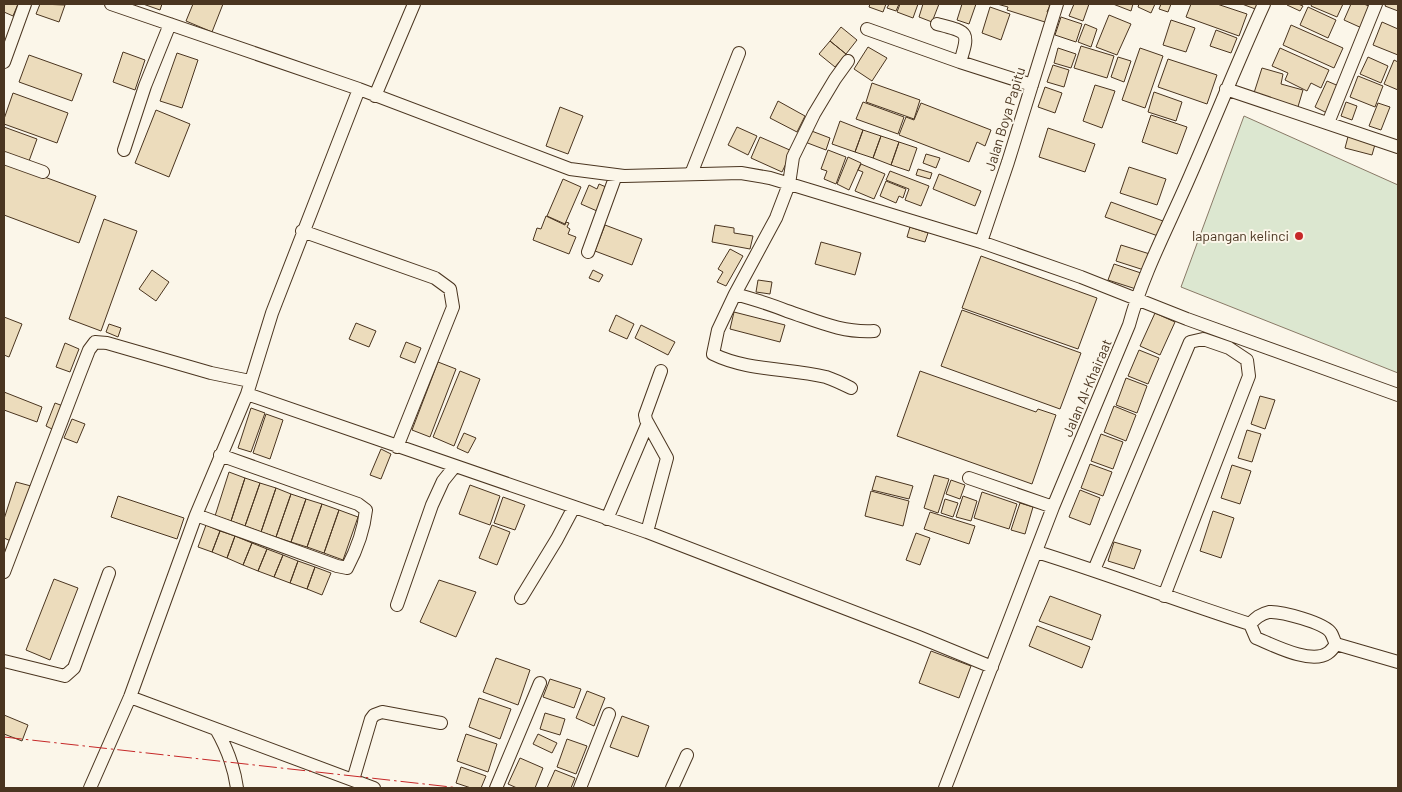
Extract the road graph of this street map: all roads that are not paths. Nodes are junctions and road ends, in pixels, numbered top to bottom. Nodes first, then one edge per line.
1 (25, 4) edge
2 (111, 4) edge
3 (414, 4) edge
4 (1057, 4) edge
5 (1264, 4) edge
6 (1376, 4) edge
7 (170, 24) junction
8 (937, 24) dead end
9 (867, 29) dead end
10 (739, 53) dead end
11 (848, 61) dead end
12 (4, 62) edge
13 (960, 62) junction
14 (1032, 85) junction
15 (359, 89) junction
16 (1226, 89) junction
17 (375, 96) junction
18 (1328, 123) junction
19 (1398, 147) edge
20 (124, 150) dead end
21 (4, 158) edge
22 (43, 172) dead end
23 (691, 174) junction
24 (616, 175) junction
25 (789, 184) junction
26 (302, 232) junction
27 (981, 242) junction
28 (588, 252) dead end
29 (735, 294) junction
30 (1136, 299) junction
31 (874, 331) dead end
32 (661, 371) dead end
33 (250, 381) junction
34 (851, 388) dead end
35 (247, 394) junction
36 (1398, 395) edge
37 (647, 425) junction
38 (397, 447) junction
39 (220, 455) junction
40 (455, 466) junction
41 (969, 478) dead end
42 (574, 507) junction
43 (1053, 507) junction
44 (196, 515) junction
45 (607, 519) junction
46 (647, 532) junction
47 (1037, 552) junction
48 (1094, 570) junction
49 (4, 572) edge
50 (109, 573) dead end
51 (1164, 596) junction
52 (521, 598) dead end
53 (397, 605) dead end
54 (1250, 624) junction
55 (1336, 644) junction
56 (4, 661) edge
57 (1398, 662) edge
58 (992, 667) junction
59 (540, 682) dead end
60 (130, 697) junction
61 (608, 714) dead end
62 (441, 723) dead end
63 (216, 729) junction
64 (687, 755) dead end
65 (353, 780) junction
66 (90, 788) edge
67 (237, 788) edge
68 (374, 788) edge
69 (496, 788) edge
70 (580, 788) edge
71 (672, 788) edge
72 (945, 788) edge

1 - 12 street
2 - 7 street
3 - 17 street
4 - 14 street, Jalan Boya Papitu
5 - 16 street, Jalan Al-Khairaat
6 - 18 street
7 - 15 street
7 - 20 street
8 - 13 street
9 - 13 street
10 - 23 street
11 - 25 street
13 - 14 street
14 - 27 street, Jalan Boya Papitu
15 - 17 street
15 - 26 street
16 - 18 street
16 - 30 street, Jalan Al-Khairaat
17 - 24 street
18 - 19 street
21 - 22 street
23 - 24 street
23 - 25 street
24 - 28 street
25 - 27 street
25 - 29 street
26 - 33 street
26 - 38 street
27 - 30 street
29 - 31 street
29 - 34 street
30 - 36 street
30 - 43 street, Jalan Al-Khairaat
32 - 37 street
33 - 35 street
33 - 49 street
35 - 38 street
35 - 39 street
37 - 45 street
37 - 46 street
38 - 40 street
39 - 44 street
39 - 44 street
40 - 42 street
40 - 53 street
41 - 43 street
42 - 45 street
42 - 52 street
43 - 47 street, Jalan Al-Khairaat
44 - 60 street
45 - 46 street
46 - 58 street
47 - 48 street
47 - 58 street, Jalan Al-Khairaat
48 - 51 street
48 - 51 street
50 - 56 street
51 - 54 street
54 - 55 street
54 - 55 street
55 - 57 street
58 - 72 street, Jalan Al-Khairaat
59 - 69 street
60 - 63 street
60 - 66 street
61 - 70 street
62 - 65 street
63 - 65 street
63 - 67 street
64 - 71 street
65 - 68 street

